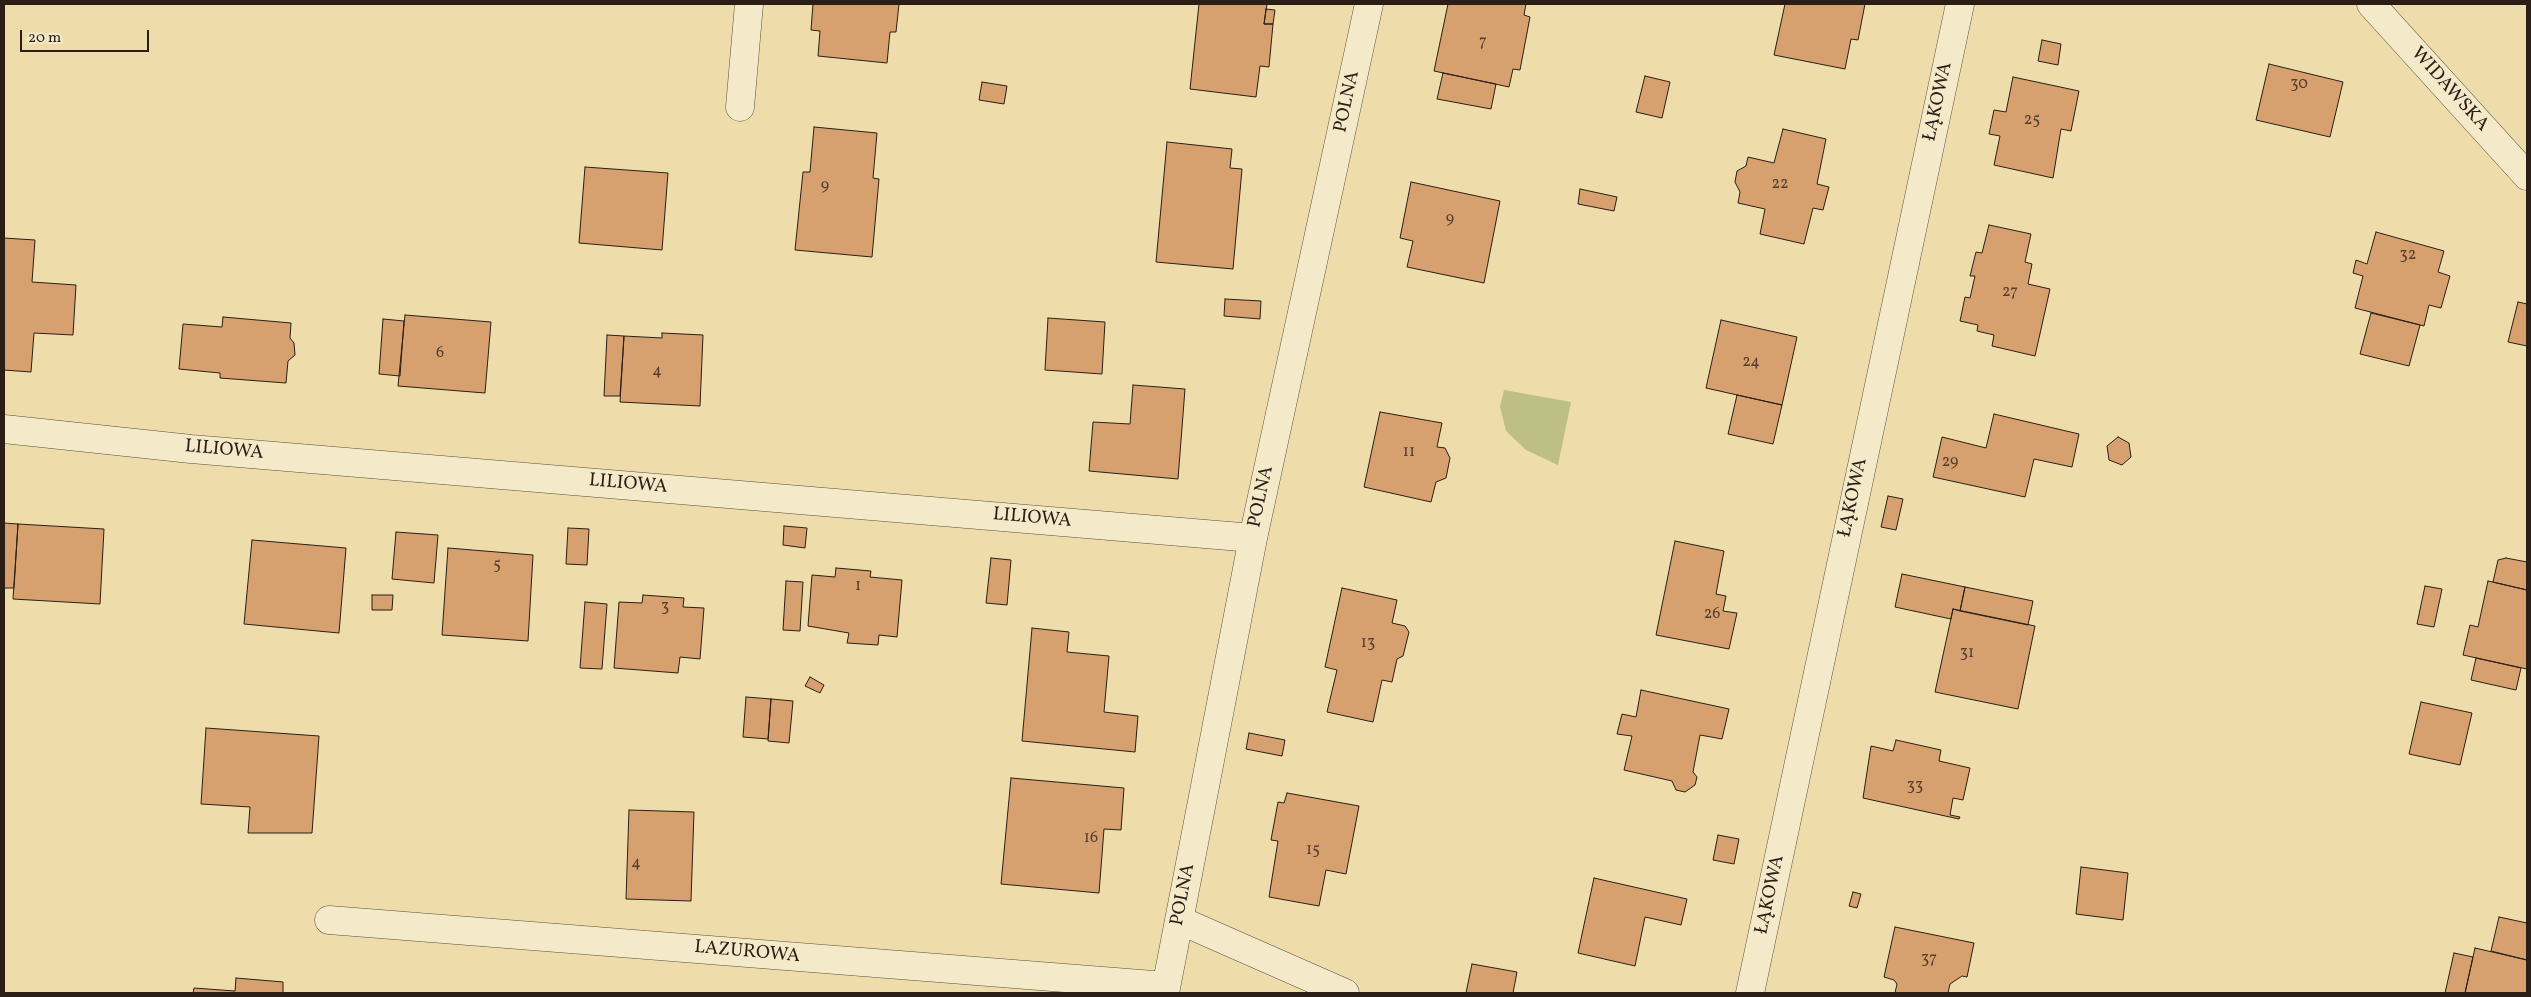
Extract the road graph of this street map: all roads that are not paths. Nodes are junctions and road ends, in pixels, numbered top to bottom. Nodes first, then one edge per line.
1 (749, 4) edge
2 (1369, 4) edge
3 (1960, 4) edge
4 (2371, 4) edge
5 (740, 106) dead end
6 (2527, 176) edge
7 (4, 429) edge
8 (1253, 538) junction
9 (329, 920) dead end
10 (1179, 920) junction
11 (1166, 990) edge
12 (1345, 993) edge
13 (1750, 993) edge

1 - 5 street
2 - 8 street, POLNA
3 - 13 street, ŁĄKOWA
4 - 6 street, WIDAWSKA
7 - 8 street, LILIOWA
8 - 10 street, POLNA
9 - 11 street, LAZUROWA
10 - 11 street, POLNA
10 - 12 street

